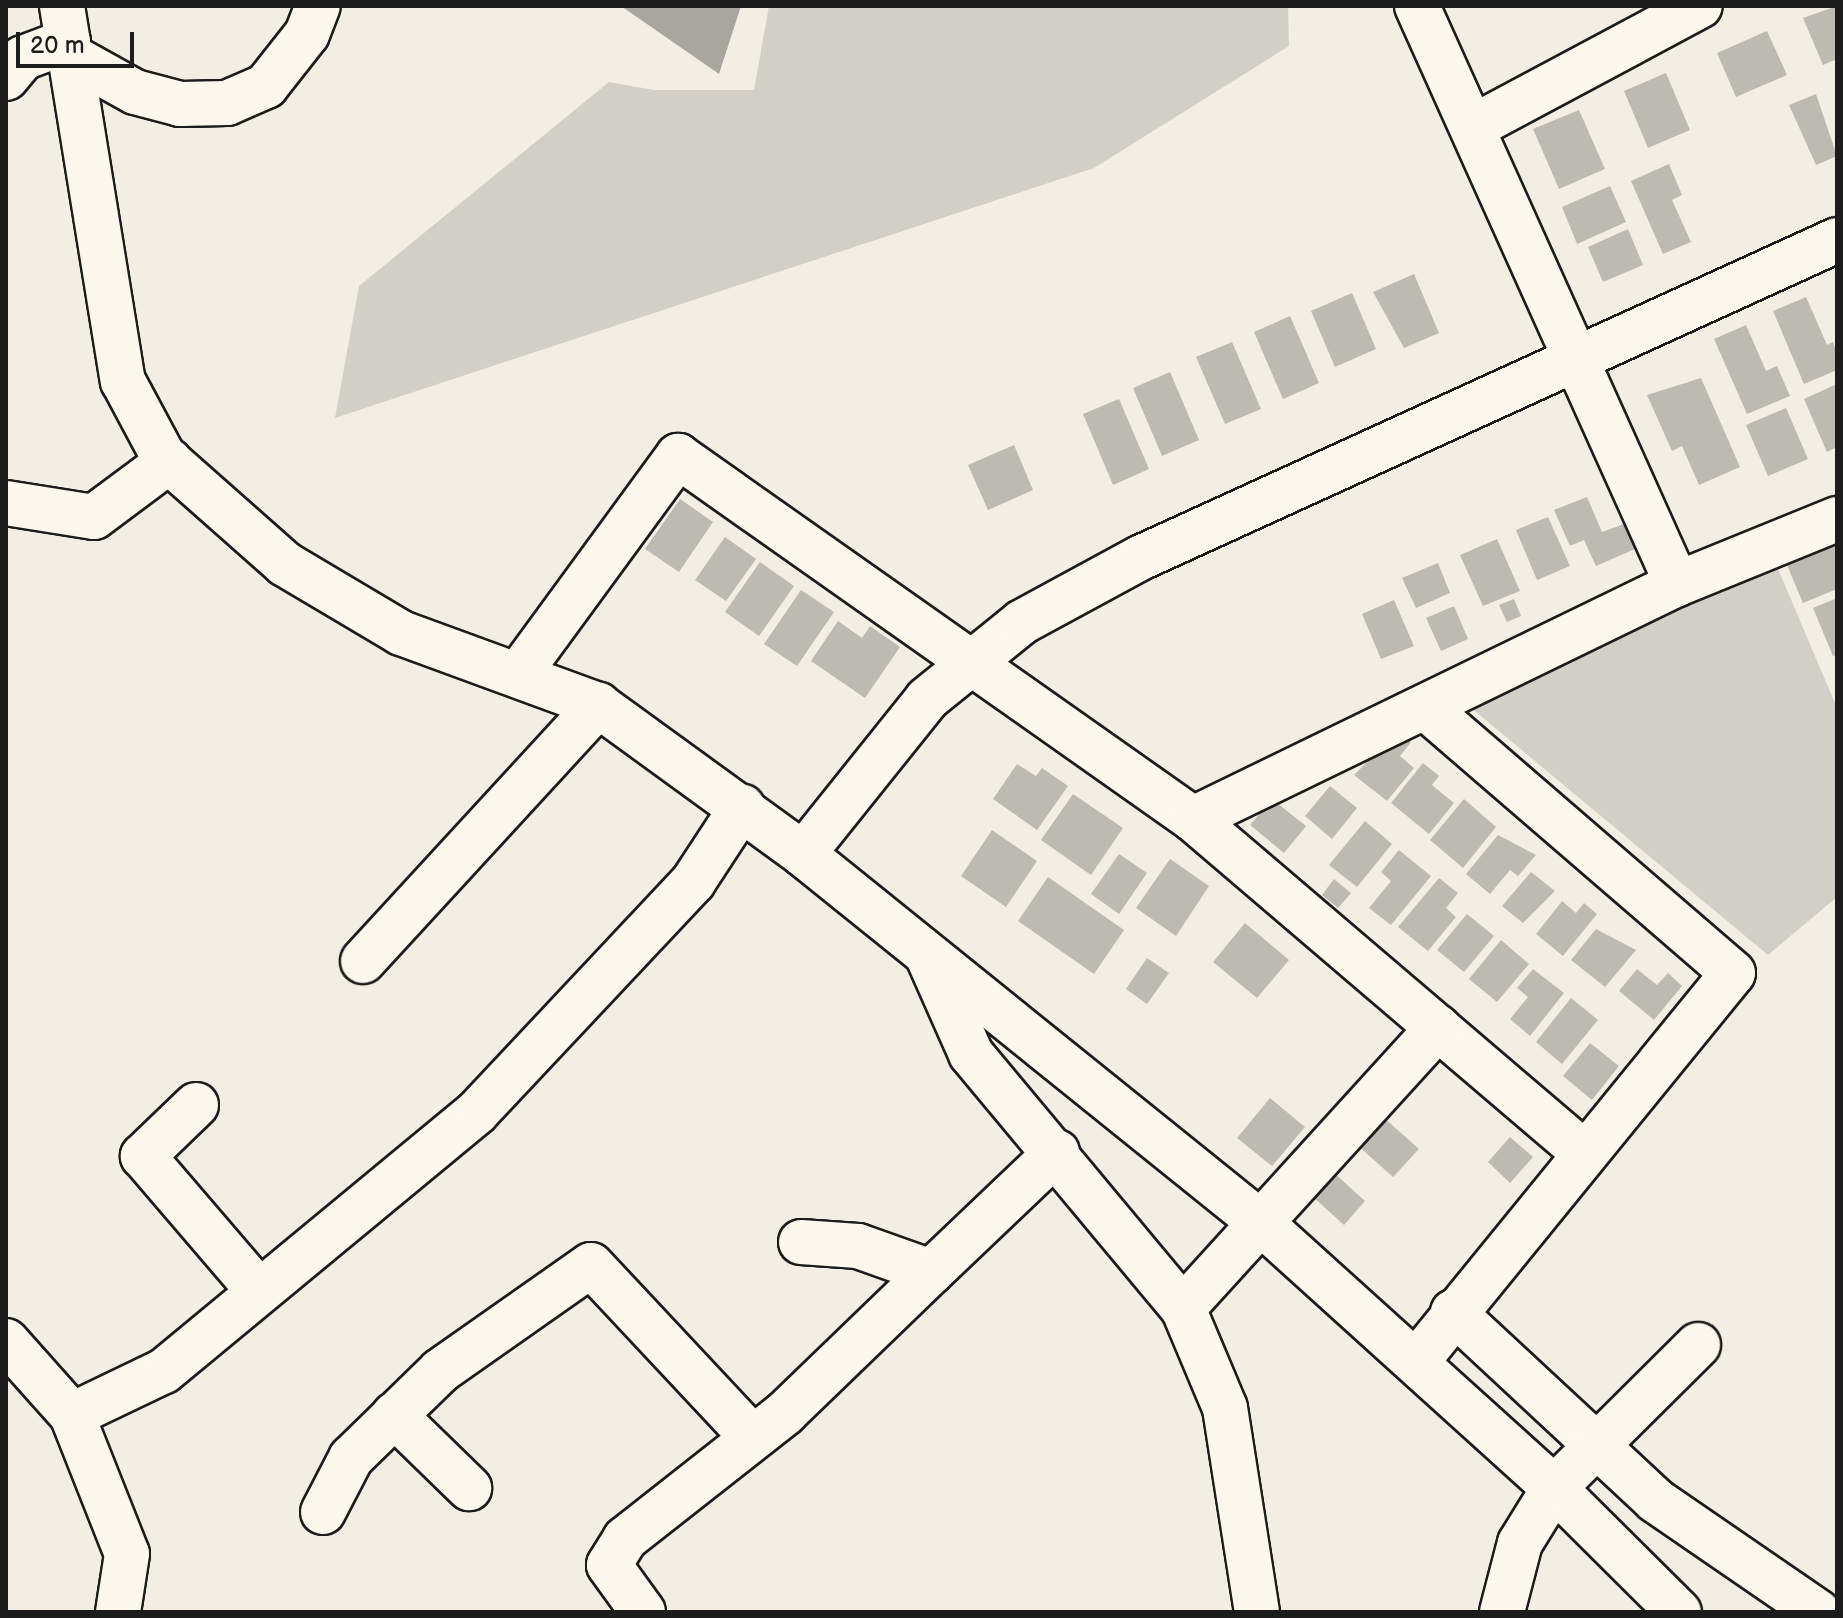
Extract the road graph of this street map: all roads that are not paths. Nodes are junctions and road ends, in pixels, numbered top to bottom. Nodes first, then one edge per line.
1 (1417, 6) edge
2 (1700, 6) edge
3 (304, 12) edge
4 (67, 34) edge
5 (15, 68) edge
6 (1473, 127) junction
7 (1837, 240) edge
8 (1577, 362) junction
9 (169, 461) junction
10 (6, 503) edge
11 (1837, 519) edge
12 (1677, 584) junction
13 (970, 661) junction
14 (520, 672) junction
15 (598, 705) junction
16 (1427, 709) junction
17 (742, 807) junction
18 (1193, 819) junction
19 (803, 854) junction
20 (925, 952) junction
21 (363, 961) dead end
22 (1438, 1028) junction
23 (196, 1105) dead end
24 (1057, 1152) junction
25 (1583, 1152) junction
26 (1261, 1223) junction
27 (801, 1242) dead end
28 (931, 1272) junction
29 (258, 1290) junction
30 (1183, 1308) junction
31 (1453, 1312) junction
32 (6, 1341) edge
33 (1698, 1345) dead end
34 (1417, 1361) junction
35 (72, 1415) junction
36 (394, 1415) junction
37 (753, 1438) junction
38 (1597, 1445) junction
39 (469, 1488) dead end
40 (1554, 1488) junction
41 (323, 1512) dead end
42 (118, 1612) edge
43 (643, 1612) edge
44 (1257, 1612) edge
45 (1502, 1612) edge
46 (1679, 1612) edge
47 (1818, 1612) edge

1 - 6 street
2 - 6 street
3 - 4 street
4 - 5 street
4 - 9 street
6 - 8 street
7 - 8 street
8 - 12 street
8 - 13 street
9 - 10 street
9 - 14 street
11 - 12 street
12 - 16 street
13 - 14 street
13 - 18 street
13 - 19 street
14 - 15 street
15 - 17 street
15 - 21 street
16 - 18 street
16 - 25 street
17 - 19 street
17 - 29 street
18 - 22 street
19 - 20 street
20 - 24 street
20 - 26 street
22 - 25 street
22 - 26 street
23 - 29 street
24 - 28 street
24 - 30 street
25 - 31 street
26 - 30 street
26 - 34 street
27 - 28 street
28 - 37 street
29 - 35 street
30 - 44 street
31 - 34 street
31 - 38 street
32 - 35 street
33 - 38 street
34 - 40 street
35 - 42 street
36 - 37 street
36 - 39 street
36 - 41 street
37 - 43 street
38 - 40 street
38 - 47 street
40 - 45 street
40 - 46 street

